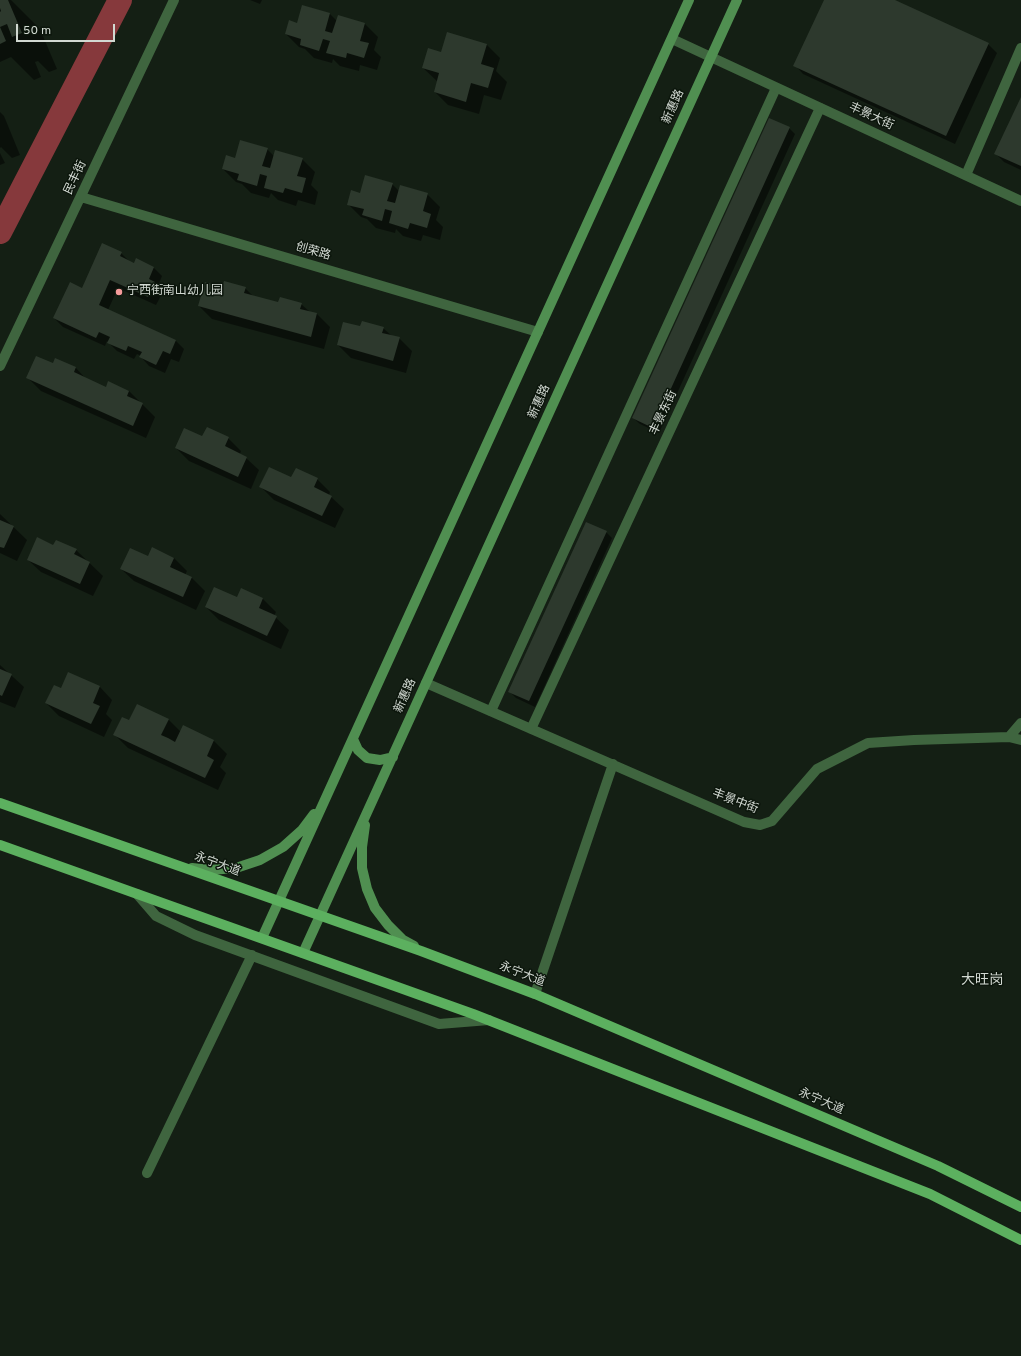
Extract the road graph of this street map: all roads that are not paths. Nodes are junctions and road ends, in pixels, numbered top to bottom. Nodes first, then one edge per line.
1 (174, 0) edge
2 (689, 0) edge
3 (737, 0) edge
4 (672, 39) junction
5 (1021, 48) edge
6 (711, 58) junction
7 (776, 88) junction
8 (820, 108) junction
9 (966, 176) junction
10 (81, 197) junction
11 (1021, 201) edge
12 (538, 332) junction
13 (0, 366) edge
14 (426, 683) junction
15 (491, 711) junction
16 (1021, 723) edge
17 (531, 729) junction
18 (1009, 737) junction
19 (353, 738) junction
20 (1021, 740) edge
21 (393, 756) junction
22 (613, 764) junction
23 (327, 796) junction
24 (0, 803) edge
25 (367, 814) junction
26 (0, 845) edge
27 (185, 867) junction
28 (137, 894) junction
29 (279, 902) junction
30 (320, 916) junction
31 (262, 938) junction
32 (421, 951) junction
33 (303, 953) junction
34 (252, 955) junction
35 (536, 994) junction
36 (489, 1020) junction
37 (147, 1173) dead end
38 (1021, 1207) edge
39 (1021, 1240) edge

1 - 10 street, 民丰街
2 - 4 main road
3 - 6 main road, 新惠路
4 - 6 street, 丰景大街
4 - 12 main road
5 - 9 street
6 - 7 street, 丰景大街
6 - 14 main road, 新惠路
7 - 8 street, 丰景大街
7 - 15 street
8 - 9 street, 丰景大街
8 - 17 street, 丰景东街
9 - 11 street, 丰景大街
10 - 12 street, 创荣路
10 - 13 street, 民丰街
12 - 19 main road
14 - 15 street, 丰景中街
14 - 21 main road, 新惠路
15 - 17 street, 丰景中街
16 - 18 street
17 - 22 street, 丰景中街
18 - 20 street, 丰景中街
18 - 22 street, 丰景中街
19 - 21 main road
19 - 23 main road
21 - 25 main road, 新惠路
22 - 35 street
23 - 27 main road
23 - 29 main road
24 - 27 main road, 永宁大道
25 - 30 main road
25 - 32 main road
26 - 28 main road
27 - 29 main road, 永宁大道
28 - 31 main road
28 - 34 street
29 - 30 main road, 永宁大道
29 - 31 main road
30 - 32 main road, 永宁大道
30 - 33 main road
31 - 33 main road
32 - 35 main road, 永宁大道
33 - 36 main road
34 - 36 street
34 - 37 street
35 - 38 main road, 永宁大道
36 - 39 main road

